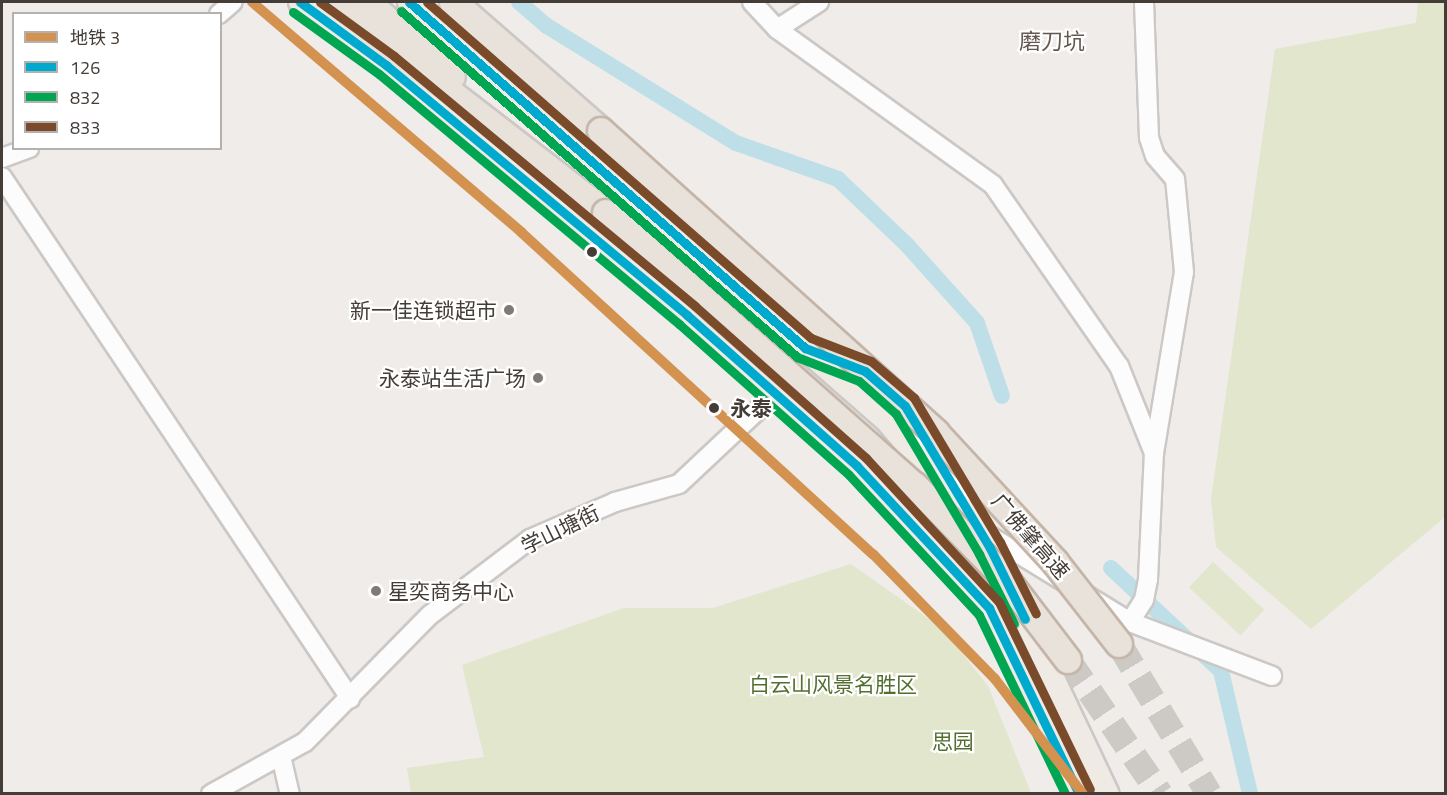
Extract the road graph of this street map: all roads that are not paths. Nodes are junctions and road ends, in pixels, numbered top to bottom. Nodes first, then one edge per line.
1 (233, 2) edge
2 (300, 2) edge
3 (333, 2) edge
4 (367, 2) edge
5 (409, 2) edge
6 (453, 2) edge
7 (462, 2) edge
8 (753, 2) edge
9 (819, 2) edge
10 (1144, 2) edge
11 (221, 12) edge
12 (477, 22) junction
13 (777, 29) junction
14 (24, 150) edge
15 (2, 158) edge
16 (2, 177) edge
17 (606, 213) junction
18 (647, 282) junction
19 (777, 392) junction
20 (1154, 453) junction
21 (979, 529) junction
22 (938, 558) junction
23 (1017, 602) junction
24 (989, 608) junction
25 (1125, 633) junction
26 (1068, 660) tunnel mouth
27 (1272, 676) dead end
28 (350, 698) junction
29 (281, 756) junction
30 (211, 794) edge
31 (290, 794) edge
32 (1079, 794) edge
33 (1108, 794) edge

1 - 11 street
2 - 18 main road
3 - 17 highway
4 - 17 highway
5 - 21 main road
6 - 12 highway, 广佛肇高速
7 - 12 highway
8 - 13 street
9 - 13 street
10 - 20 street
12 - 25 highway, 广佛肇高速, bridge
13 - 20 street
14 - 15 street
16 - 28 street
17 - 26 highway, bridge
18 - 19 main road
18 - 24 street
19 - 22 main road
19 - 28 street, 学山塘街
20 - 25 street
21 - 22 main road
21 - 23 main road
21 - 25 street
22 - 24 main road
23 - 24 street
23 - 33 main road
24 - 32 main road
25 - 27 street
28 - 29 street, 学山塘街
29 - 30 street, 学山塘街
29 - 31 street

